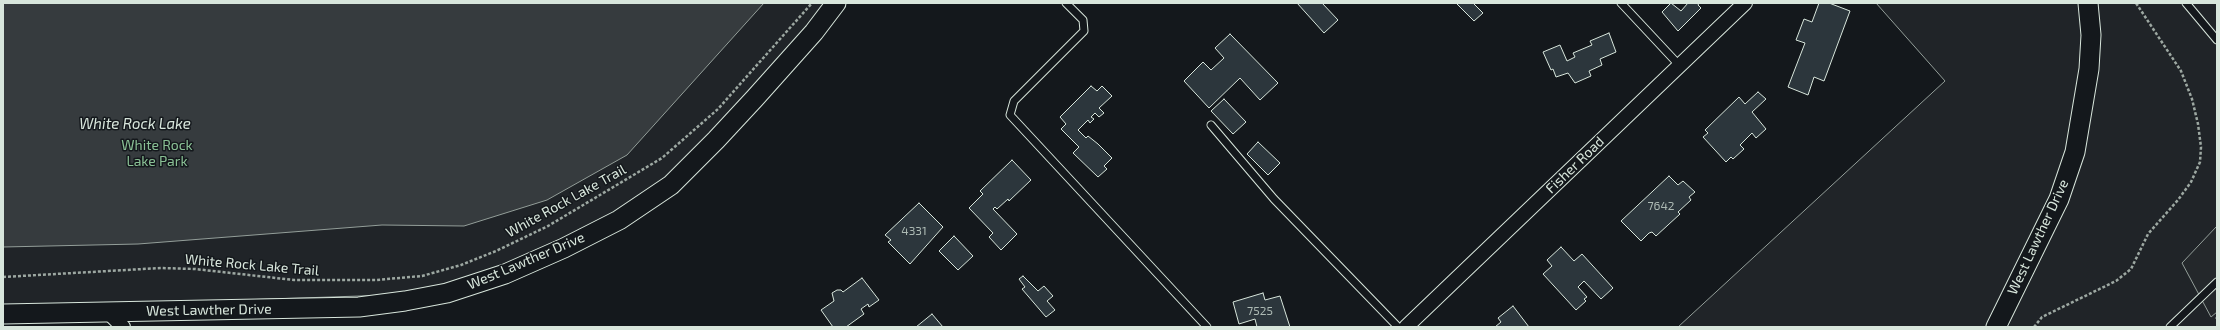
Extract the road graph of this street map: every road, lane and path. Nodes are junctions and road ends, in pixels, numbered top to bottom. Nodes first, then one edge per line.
1 (812, 3) edge
2 (836, 3) edge
3 (1066, 3) edge
4 (1621, 3) edge
5 (1745, 3) edge
6 (2088, 3) edge
7 (2136, 3) edge
8 (2186, 3) edge
9 (2217, 40) edge
10 (1679, 65) junction
11 (1211, 125) dead end
12 (3, 278) edge
13 (2217, 282) edge
14 (108, 312) junction
15 (3, 314) edge
16 (123, 327) edge
17 (1207, 327) edge
18 (1398, 327) edge
19 (1406, 327) edge
20 (1996, 327) edge
21 (2034, 327) edge
22 (2170, 327) edge

1 - 12 path, White Rock Lake Trail
2 - 14 street, West Lawther Drive
3 - 17 lane
4 - 10 lane
5 - 10 street, Fisher Road
6 - 20 street, West Lawther Drive
7 - 21 path
8 - 9 lane
10 - 19 street, Fisher Road
11 - 18 lane
13 - 22 lane
14 - 15 street, West Lawther Drive
14 - 16 street

